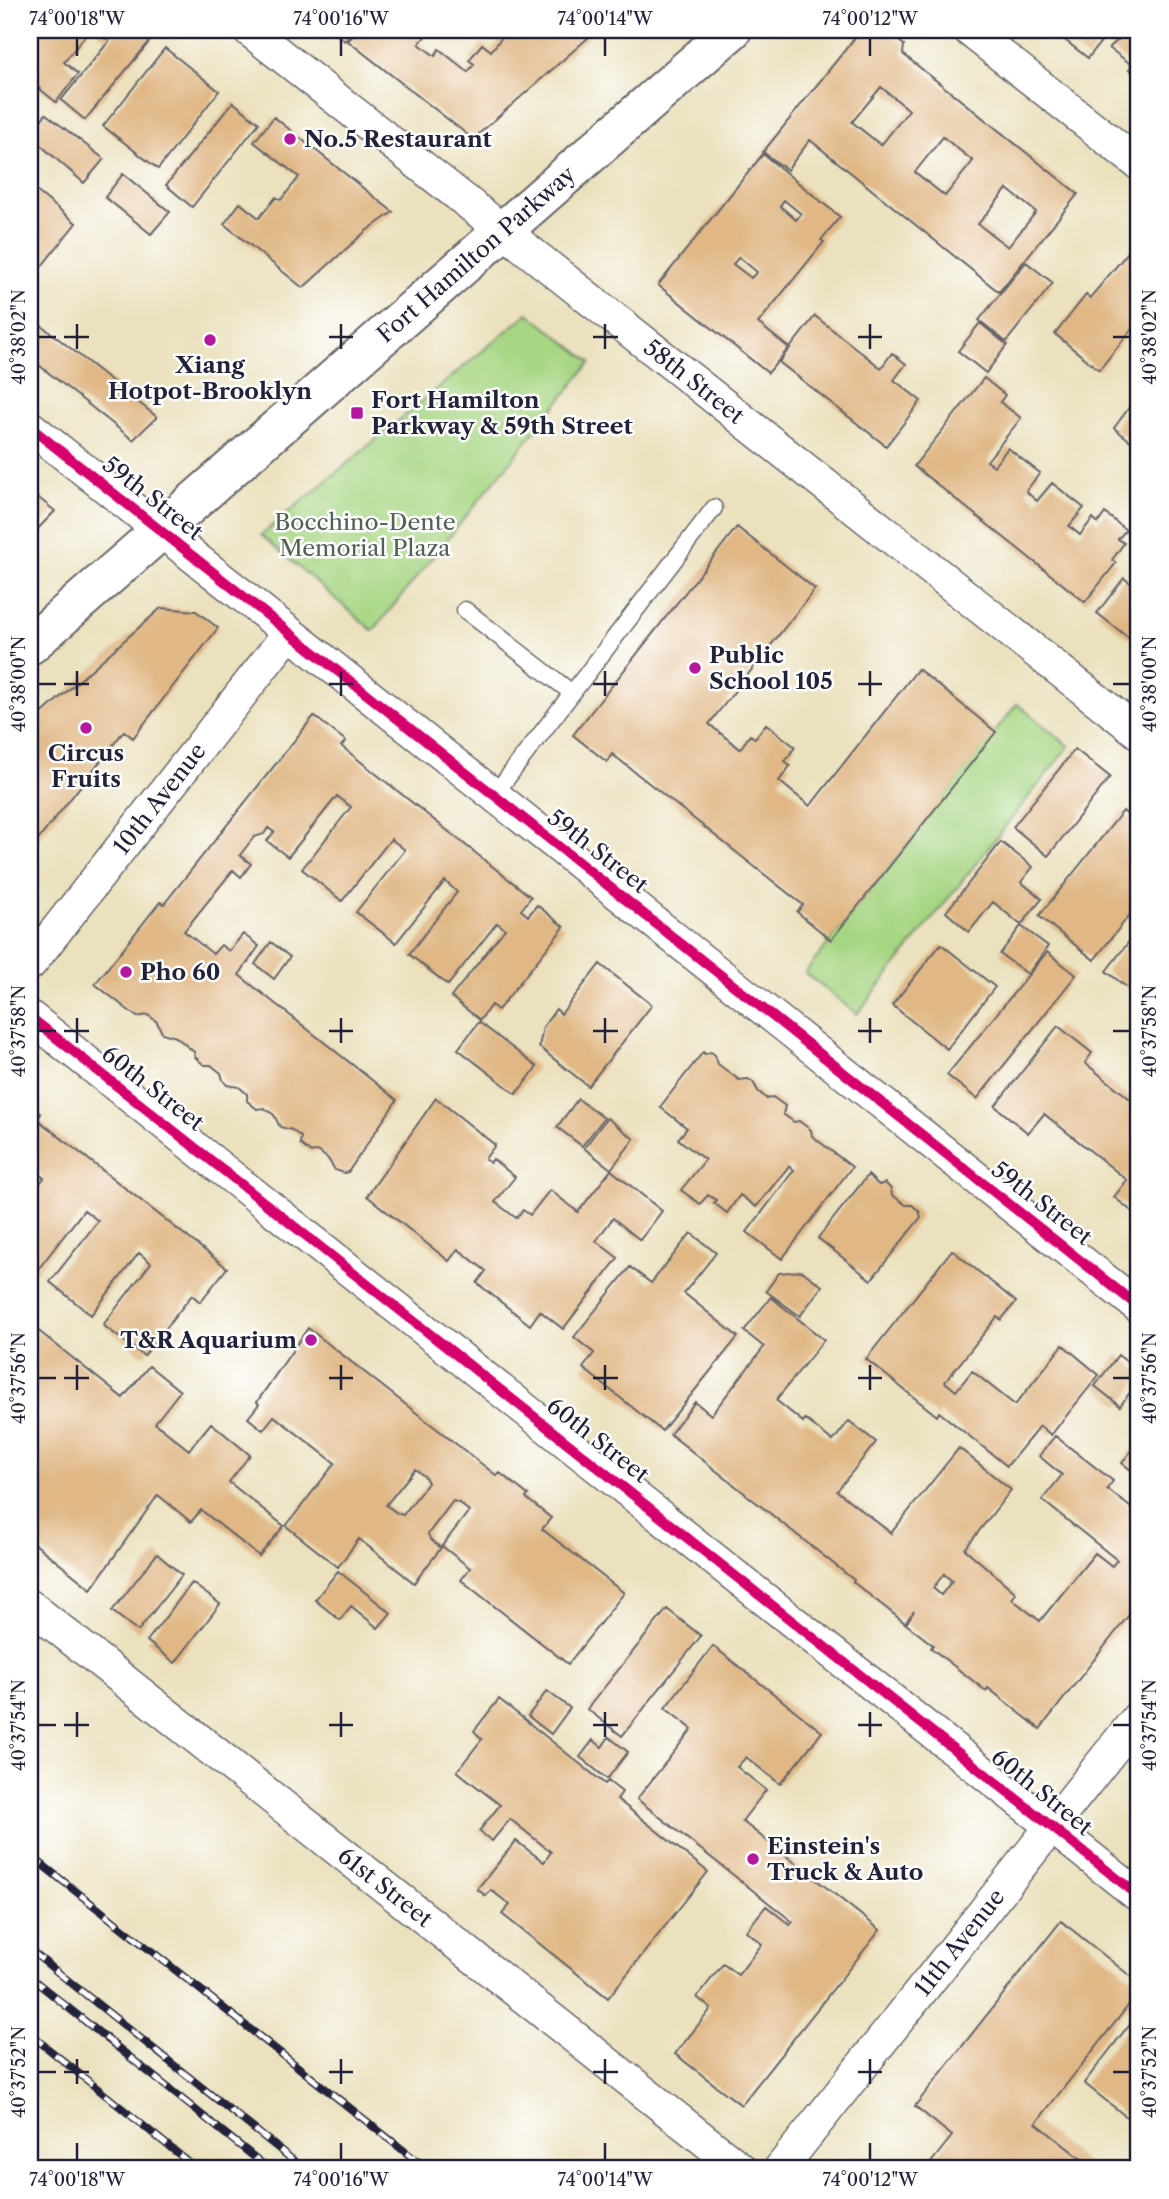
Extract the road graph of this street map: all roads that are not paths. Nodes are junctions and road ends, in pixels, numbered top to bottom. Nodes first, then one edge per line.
1 (249, 30) edge
2 (732, 30) edge
3 (969, 30) edge
4 (1139, 164) edge
5 (502, 230) junction
6 (30, 428) edge
7 (714, 508) dead end
8 (160, 530) junction
9 (465, 610) dead end
10 (289, 633) junction
11 (30, 645) edge
12 (572, 693) junction
13 (1139, 733) edge
14 (494, 795) junction
15 (30, 964) edge
16 (30, 1017) edge
17 (1139, 1307) edge
18 (30, 1606) edge
19 (1139, 1716) edge
20 (1052, 1827) junction
21 (1139, 1896) edge
22 (741, 2169) edge
23 (780, 2169) edge

1 - 5 street, 58th Street
2 - 5 main road, Fort Hamilton Parkway
3 - 4 street
5 - 8 main road, Fort Hamilton Parkway
5 - 13 street, 58th Street
6 - 8 street, 59th Street
7 - 12 lane
8 - 10 street, 59th Street
8 - 11 main road, Fort Hamilton Parkway
9 - 12 lane
10 - 14 street, 59th Street
10 - 15 street, 10th Avenue
12 - 14 lane
14 - 17 street, 59th Street
16 - 20 street, 60th Street
18 - 22 street, 61st Street
19 - 20 street, 11th Avenue
20 - 21 street, 60th Street
20 - 23 street, 11th Avenue

